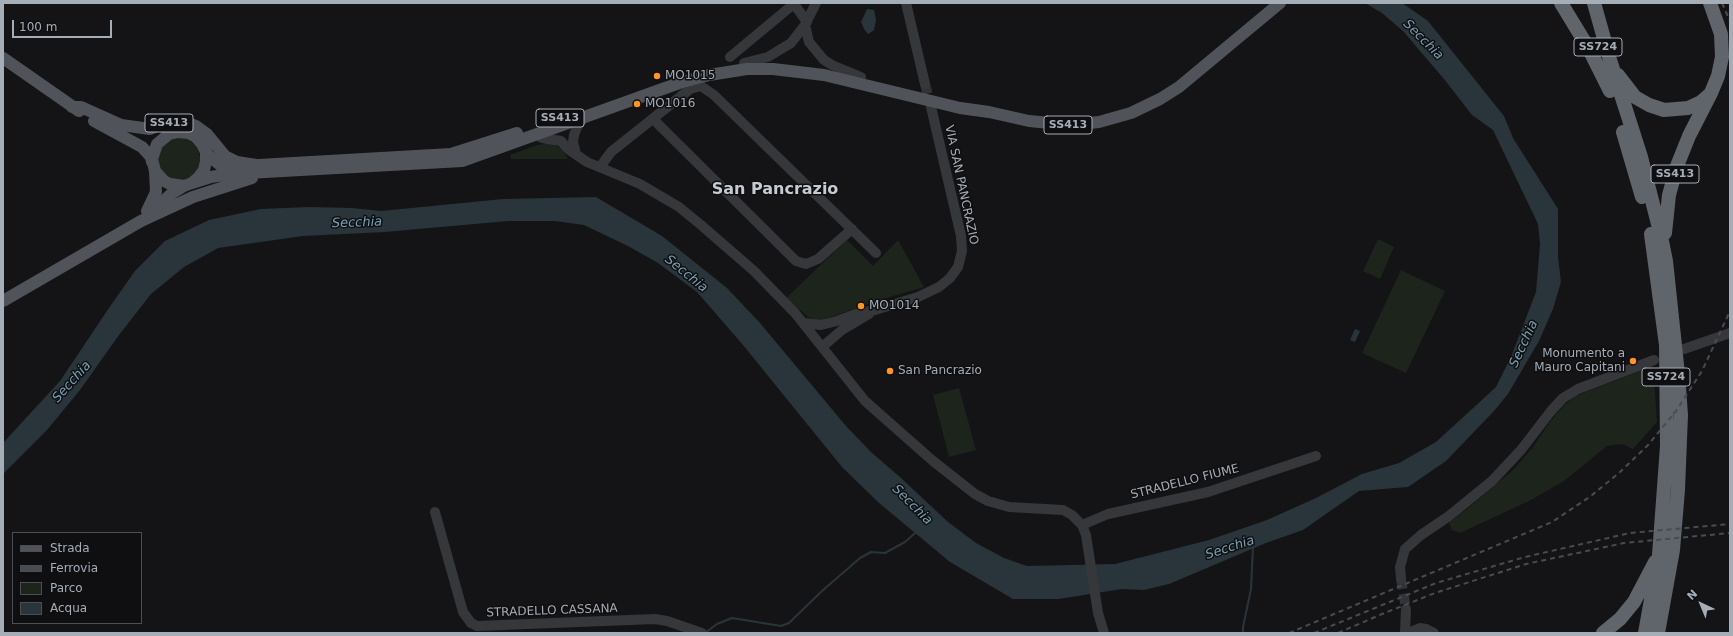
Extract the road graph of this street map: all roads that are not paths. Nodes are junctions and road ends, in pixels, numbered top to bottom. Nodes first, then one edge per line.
1 (816, 3) edge
2 (906, 3) edge
3 (1280, 3) edge
4 (1561, 3) edge
5 (1586, 3) edge
6 (1594, 3) edge
7 (1710, 3) edge
8 (795, 4) edge
9 (806, 24) junction
10 (730, 57) dead end
11 (3, 58) edge
12 (1610, 60) junction
13 (744, 63) junction
14 (861, 77) junction
15 (925, 84) tunnel mouth
16 (1610, 92) junction
17 (1711, 93) junction
18 (72, 107) junction
19 (931, 107) tunnel mouth
20 (989, 112) junction
21 (585, 116) junction
22 (653, 119) junction
23 (169, 134) junction
24 (535, 135) junction
25 (123, 137) junction
26 (202, 144) junction
27 (576, 154) junction
28 (256, 165) junction
29 (600, 167) junction
30 (154, 169) junction
31 (278, 173) junction
32 (188, 184) junction
33 (141, 221) junction
34 (852, 229) junction
35 (876, 253) dead end
36 (1666, 261) junction
37 (3, 301) edge
38 (875, 310) junction
39 (837, 321) junction
40 (804, 324) junction
41 (1730, 333) edge
42 (815, 338) junction
43 (822, 347) junction
44 (1684, 349) dead end
45 (1654, 360) dead end
46 (1316, 456) dead end
47 (435, 512) dead end
48 (1082, 525) junction
49 (1659, 555) junction
50 (1401, 579) tunnel mouth
51 (1420, 628) junction
52 (702, 633) edge
53 (1104, 633) edge
54 (1407, 633) edge
55 (1434, 633) edge
56 (1603, 633) edge
57 (1644, 633) edge
58 (1658, 633) edge

1 - 9 street
2 - 15 street
3 - 20 main road, SS413
4 - 16 highway
5 - 16 highway, SS724
6 - 12 highway, SS724
7 - 17 highway, SS413
8 - 9 street
8 - 10 street
9 - 13 street
9 - 14 street
11 - 18 main road, SS413
12 - 17 highway
12 - 36 highway, SS724
13 - 14 main road, SS413
13 - 28 main road, SS413
14 - 20 main road, SS413
16 - 49 highway, SS724
17 - 36 highway, SS413
18 - 25 main road, SS413
18 - 28 main road, SS413
19 - 38 street, VIA SAN PANCRAZIO
20 - 21 main road, SS413
21 - 24 main road, SS413
21 - 27 street
22 - 29 street
22 - 34 street
22 - 34 street
23 - 25 main road, SS413
23 - 26 main road, SS413
23 - 30 main road, SS413
24 - 27 street
24 - 31 main road, SS413
25 - 30 main road, SS413
26 - 28 main road, SS413
26 - 32 main road, SS413
27 - 29 street
29 - 40 street
30 - 32 main road, SS413
30 - 33 main road
31 - 32 main road, SS413
31 - 33 main road
32 - 33 main road
33 - 37 main road
34 - 35 street
36 - 58 highway, SS724
38 - 39 street, VIA SAN PANCRAZIO
38 - 43 street, VIA SAN PANCRAZIO
39 - 40 street, VIA SAN PANCRAZIO
39 - 42 street, VIA SAN PANCRAZIO
40 - 42 street
41 - 44 street
42 - 43 street
43 - 48 street
45 - 50 street
46 - 48 street, STRADELLO FIUME
47 - 52 street, STRADELLO CASSANA
48 - 53 street
49 - 56 highway
49 - 57 highway, SS724
51 - 54 street
51 - 54 street
51 - 55 street

